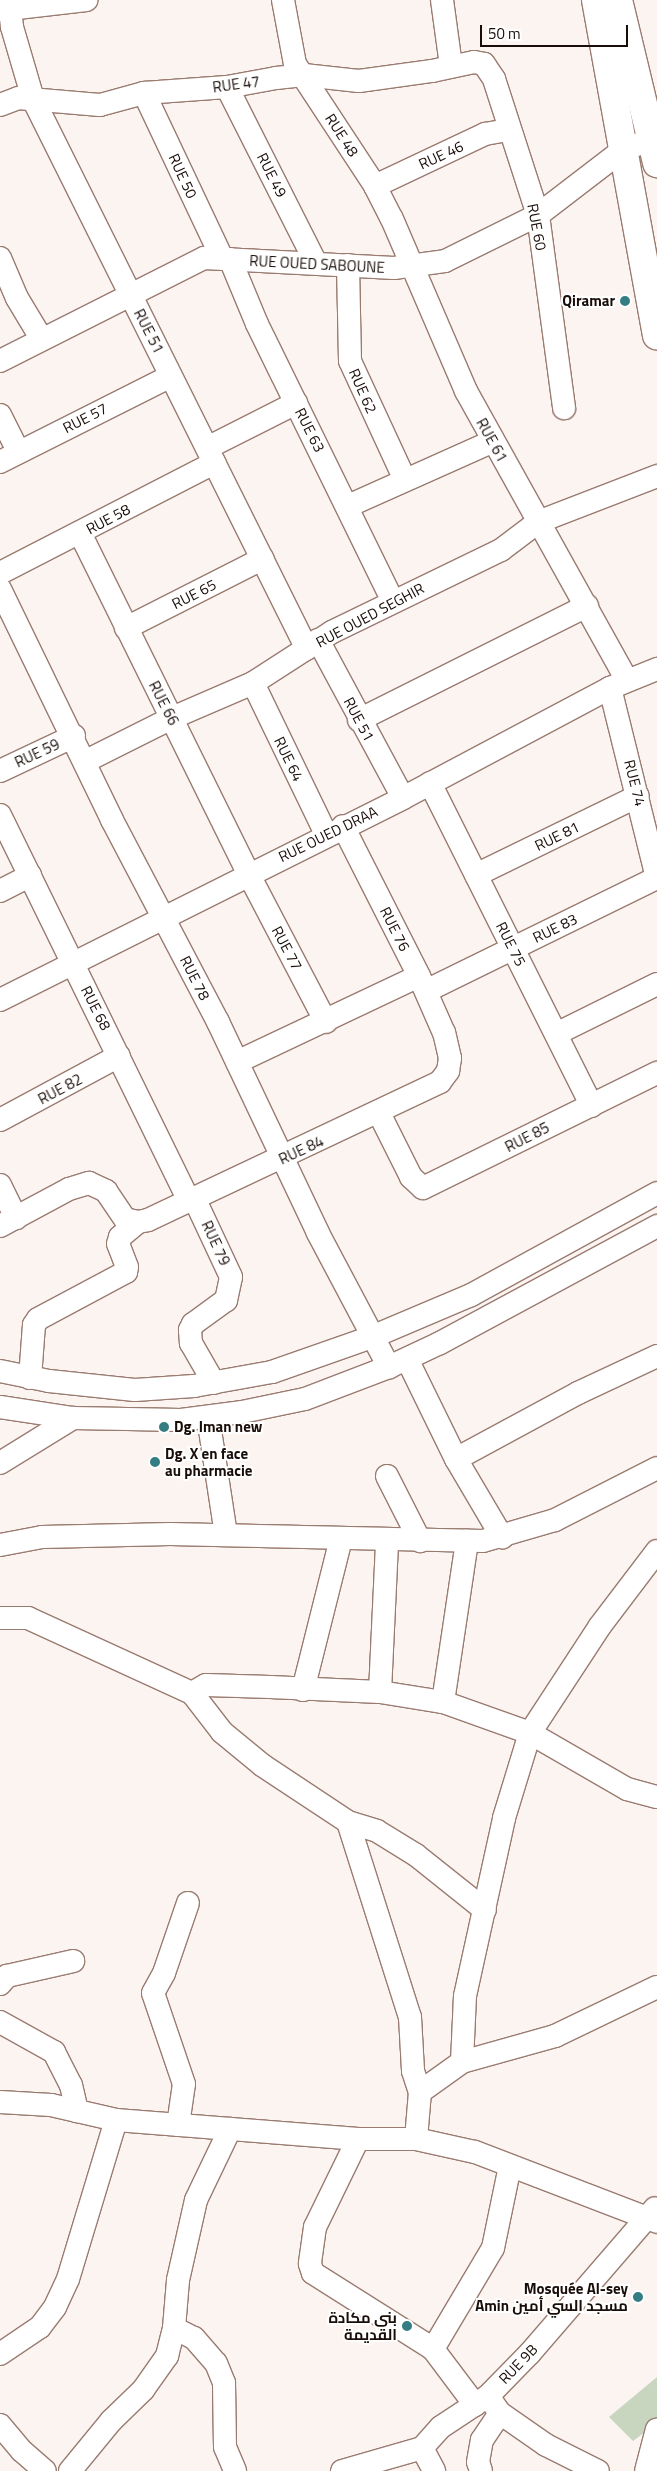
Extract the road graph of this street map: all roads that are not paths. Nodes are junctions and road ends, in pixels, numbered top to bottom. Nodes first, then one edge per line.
1 (86, 0) edge
2 (284, 0) edge
3 (442, 0) edge
4 (596, 0) edge
5 (618, 0) edge
6 (5, 9) edge
7 (474, 62) joint
8 (451, 66) junction
9 (304, 75) junction
10 (227, 87) junction
11 (144, 93) junction
12 (33, 99) junction
13 (0, 105) edge
14 (508, 130) junction
15 (656, 147) edge
16 (624, 149) junction
17 (375, 186) junction
18 (538, 215) junction
19 (0, 258) edge
20 (225, 258) junction
21 (316, 263) junction
22 (348, 265) junction
23 (411, 267) junction
24 (131, 296) junction
25 (657, 336) edge
26 (41, 338) junction
27 (0, 362) edge
28 (171, 376) junction
29 (296, 403) junction
30 (564, 408) dead end
31 (0, 415) edge
32 (493, 441) junction
33 (210, 455) junction
34 (9, 457) edge
35 (657, 476) edge
36 (405, 480) junction
37 (348, 506) junction
38 (538, 522) junction
39 (80, 533) junction
40 (262, 560) junction
41 (0, 573) edge
42 (0, 588) edge
43 (393, 601) junction
44 (587, 606) junction
45 (126, 628) junction
46 (312, 644) junction
47 (657, 669) edge
48 (253, 683) junction
49 (619, 684) junction
50 (172, 718) junction
51 (359, 720) junction
52 (74, 736) junction
53 (86, 761) junction
54 (0, 771) edge
55 (430, 782) junction
56 (638, 796) junction
57 (403, 798) junction
58 (0, 815) edge
59 (334, 830) junction
60 (248, 874) junction
61 (30, 876) junction
62 (476, 876) junction
63 (657, 878) edge
64 (0, 891) edge
65 (164, 919) junction
66 (513, 948) junction
67 (72, 963) junction
68 (423, 983) junction
69 (657, 984) edge
70 (0, 1000) edge
71 (326, 1022) junction
72 (444, 1033) joint
73 (556, 1034) junction
74 (119, 1056) junction
75 (237, 1062) junction
76 (657, 1073) edge
77 (592, 1106) junction
78 (379, 1113) junction
79 (0, 1120) edge
80 (283, 1158) junction
81 (0, 1185) edge
82 (657, 1193) edge
83 (192, 1201) junction
84 (8, 1222) edge
85 (138, 1222) junction
86 (657, 1226) edge
87 (372, 1337) junction
88 (657, 1356) edge
89 (398, 1363) junction
90 (0, 1371) edge
91 (30, 1378) junction
92 (214, 1384) junction
93 (0, 1407) edge
94 (208, 1416) junction
95 (73, 1418) junction
96 (456, 1459) junction
97 (0, 1463) edge
98 (657, 1468) edge
99 (387, 1476) dead end
100 (226, 1535) junction
101 (502, 1537) junction
102 (341, 1538) junction
103 (387, 1541) junction
104 (420, 1542) junction
105 (467, 1542) junction
106 (0, 1545) edge
107 (657, 1551) edge
108 (0, 1618) edge
109 (303, 1690) junction
110 (380, 1692) junction
111 (192, 1693) junction
112 (443, 1702) junction
113 (530, 1733) junction
114 (657, 1797) edge
115 (348, 1822) junction
116 (188, 1903) dead end
117 (485, 1910) junction
118 (73, 1961) dead end
119 (0, 1984) edge
120 (657, 1987) edge
121 (0, 2022) edge
122 (462, 2062) junction
123 (420, 2092) junction
124 (0, 2102) edge
125 (77, 2111) junction
126 (116, 2120) junction
127 (178, 2125) junction
128 (230, 2129) junction
129 (358, 2139) junction
130 (416, 2139) junction
131 (510, 2166) junction
132 (653, 2215) edge
133 (174, 2328) junction
134 (433, 2349) junction
135 (0, 2354) edge
136 (488, 2405) junction
137 (0, 2425) edge
138 (657, 2429) edge
139 (422, 2448) junction
140 (78, 2467) edge
141 (45, 2471) edge
142 (235, 2471) edge
143 (342, 2471) edge
144 (434, 2471) edge
145 (481, 2471) edge
146 (598, 2471) edge
147 (646, 2471) edge

1 - 6 street
2 - 9 street, RUE 48
3 - 8 street
4 - 16 main road
5 - 15 main road
6 - 12 street, RUE 51
7 - 8 street, RUE 47
7 - 14 street, RUE 60
8 - 9 street, RUE 47
9 - 10 street, RUE 47
9 - 17 street, RUE 48
10 - 11 street, RUE 47
10 - 21 street, RUE 49
11 - 12 street, RUE 47
11 - 20 street, RUE 50
12 - 13 street, RUE 47
12 - 24 street, RUE 51
14 - 17 street, RUE 46
14 - 18 street, RUE 60
15 - 16 street, RUE OUED SABOUNE
16 - 18 street, RUE OUED SABOUNE
16 - 25 main road
17 - 23 street, RUE 48
18 - 23 street, RUE OUED SABOUNE
18 - 30 street, RUE 60
19 - 26 street
20 - 21 street, RUE OUED SABOUNE
20 - 24 street, RUE OUED SABOUNE
20 - 29 street, RUE 63
21 - 22 street, RUE OUED SABOUNE
22 - 23 street, RUE OUED SABOUNE
22 - 36 street, RUE 62
23 - 32 street, RUE 61
24 - 26 street, RUE OUED SABOUNE
24 - 28 street, RUE 51
26 - 27 street, RUE OUED SABOUNE
28 - 33 street, RUE 51
28 - 34 street, RUE 57
29 - 33 street, RUE 58
29 - 37 street, RUE 63
31 - 34 street
32 - 36 street
32 - 38 street, RUE 61
33 - 39 street, RUE 58
33 - 40 street, RUE 51
35 - 38 street, RUE OUED SEGHIR
36 - 37 street
37 - 43 street, RUE 63
38 - 43 street, RUE OUED SEGHIR
38 - 44 street, RUE 61
39 - 41 street, RUE 58
39 - 45 street, RUE 66
40 - 45 street, RUE 65
40 - 46 street, RUE 51
42 - 52 street, RUE 78
43 - 46 street, RUE OUED SEGHIR
44 - 49 street, RUE 61
44 - 51 street
45 - 50 street, RUE 66
46 - 48 street, RUE OUED SEGHIR
46 - 51 street, RUE 51
47 - 49 street, RUE OUED DRAA
48 - 50 street, RUE OUED SEGHIR
48 - 59 street, RUE 64
49 - 55 street, RUE OUED DRAA
49 - 56 street, RUE 74
50 - 53 street, RUE OUED SEGHIR
50 - 60 street, RUE 66
51 - 57 street, RUE 51
52 - 53 street, RUE 78
52 - 54 street, RUE 59
53 - 65 street, RUE 78
55 - 57 street, RUE OUED DRAA
55 - 62 street, RUE 75
56 - 62 street, RUE 81
56 - 63 street, RUE 74
57 - 59 street, RUE OUED DRAA
58 - 61 street, RUE 68
59 - 60 street, RUE OUED DRAA
59 - 68 street, RUE 76
60 - 65 street, RUE OUED DRAA
60 - 71 street, RUE 77
61 - 64 street
61 - 67 street, RUE 68
62 - 66 street, RUE 75
63 - 66 street, RUE 83
65 - 67 street, RUE OUED DRAA
65 - 75 street, RUE 78
66 - 68 street, RUE 83
66 - 73 street, RUE 75
67 - 70 street, RUE OUED DRAA
67 - 74 street, RUE 68
68 - 71 street, RUE 83
68 - 72 street, RUE 76
69 - 73 street
71 - 75 street, RUE 83
72 - 78 street, RUE 84
73 - 77 street, RUE 75
74 - 79 street, RUE 82
74 - 83 street, RUE 68
75 - 80 street, RUE 78
76 - 77 street, RUE 85
77 - 78 street, RUE 85
78 - 80 street, RUE 84
80 - 83 street, RUE 84
80 - 87 street, RUE 78
81 - 84 street
82 - 87 street
83 - 85 street, RUE 84
83 - 92 street, RUE 79
84 - 85 street
85 - 91 street
86 - 89 street
87 - 89 street, RUE 78
87 - 92 street
88 - 96 street
89 - 94 street
89 - 96 street, RUE 78
90 - 91 street
91 - 92 street
93 - 95 street
94 - 95 street
94 - 100 street
95 - 97 street
96 - 101 street, RUE 78
98 - 101 street
99 - 104 street
100 - 102 street
100 - 106 street
101 - 105 street
102 - 103 street
102 - 109 street
103 - 104 street
103 - 110 street
104 - 105 street
105 - 112 street
107 - 113 street
108 - 111 street
109 - 110 street
109 - 111 street
110 - 112 street
111 - 115 street
112 - 113 street
113 - 114 street
113 - 117 street
115 - 117 street
115 - 123 street
116 - 127 street
117 - 122 street
118 - 119 street
120 - 122 street
121 - 125 street
122 - 123 street
123 - 130 street
124 - 125 street
125 - 126 street
126 - 127 street
126 - 135 street
127 - 128 street
128 - 129 street
128 - 133 street
129 - 130 street
129 - 134 street
130 - 131 street
131 - 132 street
131 - 134 street
132 - 136 street, RUE 9B
133 - 140 street
133 - 142 street
134 - 136 street
136 - 139 street, RUE 9B
136 - 145 street
136 - 146 street
137 - 141 street
138 - 147 street
139 - 143 street
139 - 144 street

